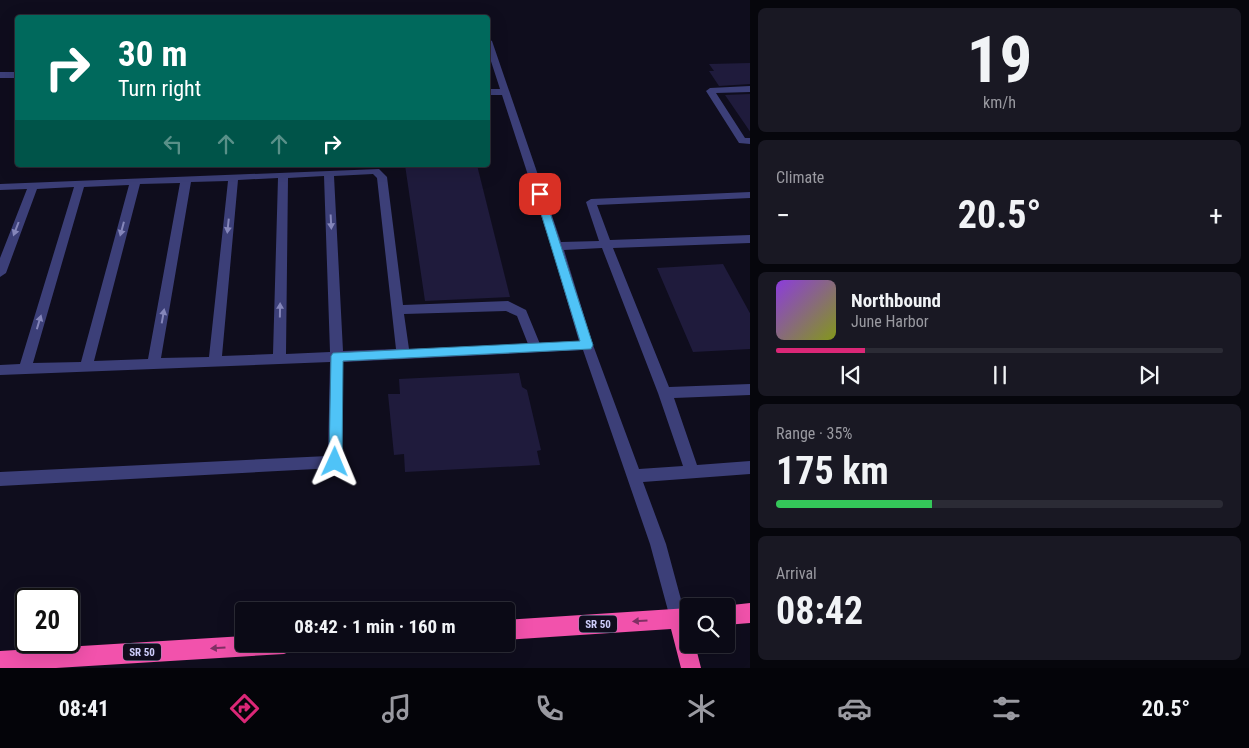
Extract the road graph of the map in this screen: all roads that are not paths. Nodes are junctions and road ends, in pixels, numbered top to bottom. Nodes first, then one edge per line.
1 (490, 47) edge
2 (0, 75) edge
3 (15, 75) edge
4 (750, 89) edge
5 (490, 92) edge
6 (505, 92) junction
7 (750, 141) edge
8 (329, 173) junction
9 (283, 175) junction
10 (233, 177) junction
11 (186, 179) junction
12 (135, 182) junction
13 (80, 184) junction
14 (33, 186) junction
15 (0, 187) edge
16 (750, 195) edge
17 (747, 240) edge
18 (606, 245) junction
19 (557, 246) junction
20 (750, 251) edge
21 (0, 273) edge
22 (398, 310) junction
23 (587, 345) junction
24 (536, 349) junction
25 (403, 354) junction
26 (337, 356) junction
27 (279, 359) junction
28 (214, 362) junction
29 (154, 364) junction
30 (86, 366) junction
31 (25, 369) junction
32 (0, 370) edge
33 (750, 389) edge
34 (665, 394) junction
35 (750, 467) edge
36 (692, 470) junction
37 (635, 476) junction
38 (0, 479) edge
39 (680, 607) edge
40 (750, 614) edge
41 (735, 615) edge
42 (680, 618) edge
43 (515, 629) edge
44 (235, 647) edge
45 (689, 653) edge
46 (0, 661) edge
47 (691, 668) edge

1 - 6 lane
2 - 3 lane
4 - 7 lane
5 - 6 lane
6 - 19 lane
8 - 9 lane
8 - 22 lane
8 -> 26 lane
9 - 10 lane
27 -> 9 lane
10 - 11 lane
10 -> 28 lane
11 - 12 lane
29 -> 11 lane
12 - 13 lane
12 -> 30 lane
13 - 14 lane
31 -> 13 lane
14 - 15 lane
14 -> 21 lane
16 - 18 lane
17 - 18 lane
17 - 20 lane
18 - 19 lane
18 - 34 lane
19 - 23 lane
22 - 24 lane
22 - 25 lane
23 - 24 lane
23 - 37 lane
24 - 25 lane
25 - 26 lane
26 - 27 lane
26 - 38 lane
27 - 28 lane
28 - 29 lane
29 - 30 lane
30 - 31 lane
31 - 32 lane
33 - 34 lane
34 - 36 lane
35 - 36 lane
36 - 37 lane
37 - 39 lane
40 - 41 highway
42 -> 43 highway, SR 50
44 -> 46 highway, SR 50
45 - 47 highway

